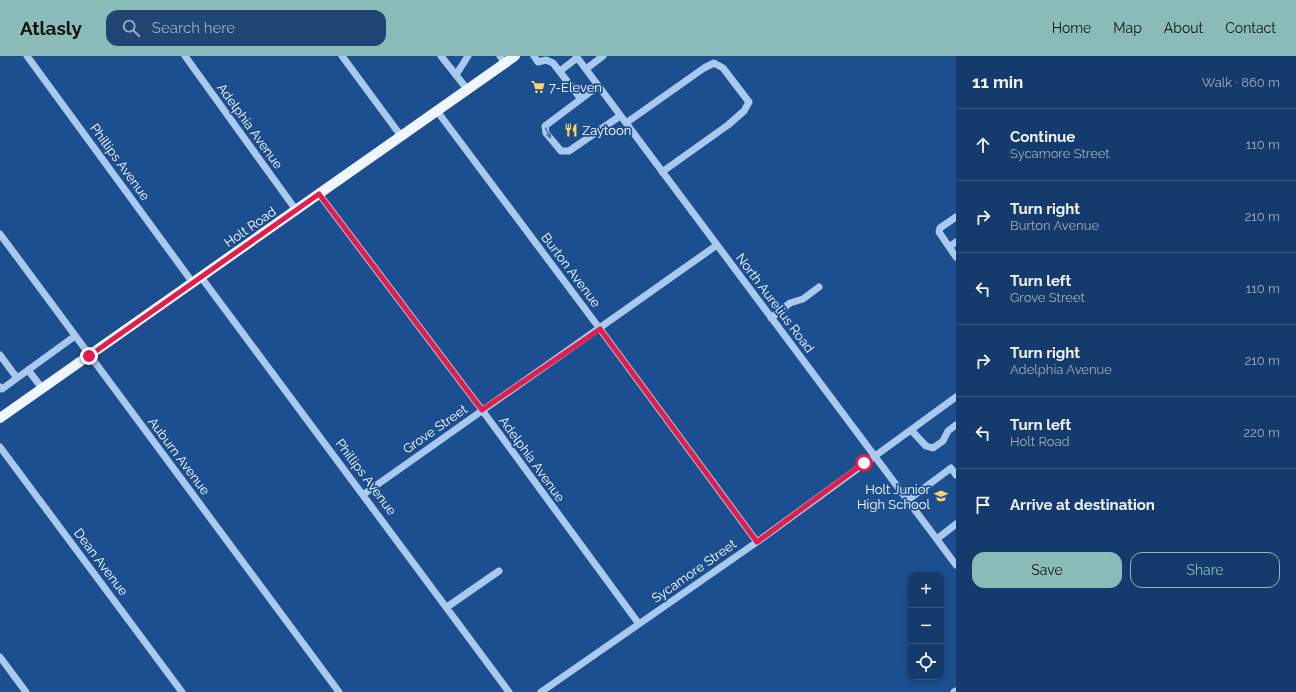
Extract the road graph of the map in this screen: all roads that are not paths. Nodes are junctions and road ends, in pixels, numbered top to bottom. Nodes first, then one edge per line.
1 (27, 56) edge
2 (185, 56) edge
3 (342, 56) edge
4 (441, 56) edge
5 (468, 56) edge
6 (515, 56) edge
7 (534, 56) edge
8 (603, 56) edge
9 (576, 57) edge
10 (503, 59) edge
11 (586, 69) junction
12 (560, 71) junction
13 (456, 75) junction
14 (598, 86) junction
15 (467, 89) junction
16 (581, 99) junction
17 (437, 111) junction
18 (620, 116) junction
19 (626, 123) junction
20 (401, 136) junction
21 (662, 172) junction
22 (319, 194) junction
23 (296, 210) junction
24 (956, 217) edge
25 (0, 234) edge
26 (956, 242) edge
27 (717, 246) junction
28 (949, 247) junction
29 (956, 257) edge
30 (197, 280) junction
31 (819, 287) dead end
32 (771, 318) junction
33 (600, 329) junction
34 (74, 336) junction
35 (0, 355) edge
36 (89, 356) junction
37 (28, 370) junction
38 (17, 378) junction
39 (1, 388) edge
40 (42, 388) junction
41 (956, 397) edge
42 (482, 410) junction
43 (0, 418) edge
44 (956, 425) edge
45 (911, 430) junction
46 (0, 447) edge
47 (875, 456) junction
48 (956, 475) edge
49 (364, 494) junction
50 (908, 500) junction
51 (956, 524) edge
52 (937, 539) junction
53 (757, 542) junction
54 (956, 565) edge
55 (500, 571) dead end
56 (447, 607) junction
57 (639, 624) junction
58 (0, 657) edge
59 (26, 692) edge
60 (182, 692) edge
61 (340, 692) edge
62 (510, 692) edge
63 (541, 692) edge

1 - 30 street, Phillips Avenue
2 - 23 street, Adelphia Avenue
3 - 20 street
4 - 13 street
5 - 13 street
6 - 10 main road, Holt Road
7 - 12 street
8 - 11 street
9 - 11 street, North Aurelius Road
9 - 12 street
10 - 15 main road, Holt Road
11 - 14 street, North Aurelius Road
12 - 16 street
13 - 15 street
14 - 16 street
14 - 18 street, North Aurelius Road
15 - 17 main road, Holt Road
16 -> 18 street
17 - 20 main road, Holt Road
17 - 33 street, Burton Avenue
18 - 19 street, North Aurelius Road
19 - 21 street, North Aurelius Road
19 - 21 street
20 - 22 main road, Holt Road
21 - 27 street, North Aurelius Road
22 - 23 main road, Holt Road
22 - 42 street, Adelphia Avenue
23 - 30 main road, Holt Road
24 - 28 street
25 - 34 street, Auburn Avenue
26 - 28 street
27 - 32 street, North Aurelius Road
27 - 33 street, Grove Street
28 - 29 street
30 - 36 main road, Holt Road
30 - 49 street, Phillips Avenue
31 - 32 street
32 - 47 street, North Aurelius Road
33 - 42 street, Grove Street
33 - 53 street, Burton Avenue
34 - 36 street, Auburn Avenue
34 - 37 street
35 - 38 street
36 - 40 main road, Holt Road
36 - 61 street, Auburn Avenue
37 - 38 street
37 - 40 street
38 - 39 street
40 - 43 main road, Holt Road
41 - 45 street, Sycamore Street
42 - 49 street, Grove Street
42 - 57 street, Adelphia Avenue
44 - 45 street
45 - 47 street, Sycamore Street
46 - 60 street, Dean Avenue
47 - 50 street, North Aurelius Road
47 - 53 street, Sycamore Street
48 - 50 street
49 - 56 street, Phillips Avenue
50 - 52 street, North Aurelius Road
51 - 52 street
52 - 54 street, North Aurelius Road
53 - 57 street, Sycamore Street
55 - 56 street
56 - 62 street, Phillips Avenue
57 - 63 street, Sycamore Street
58 - 59 street

